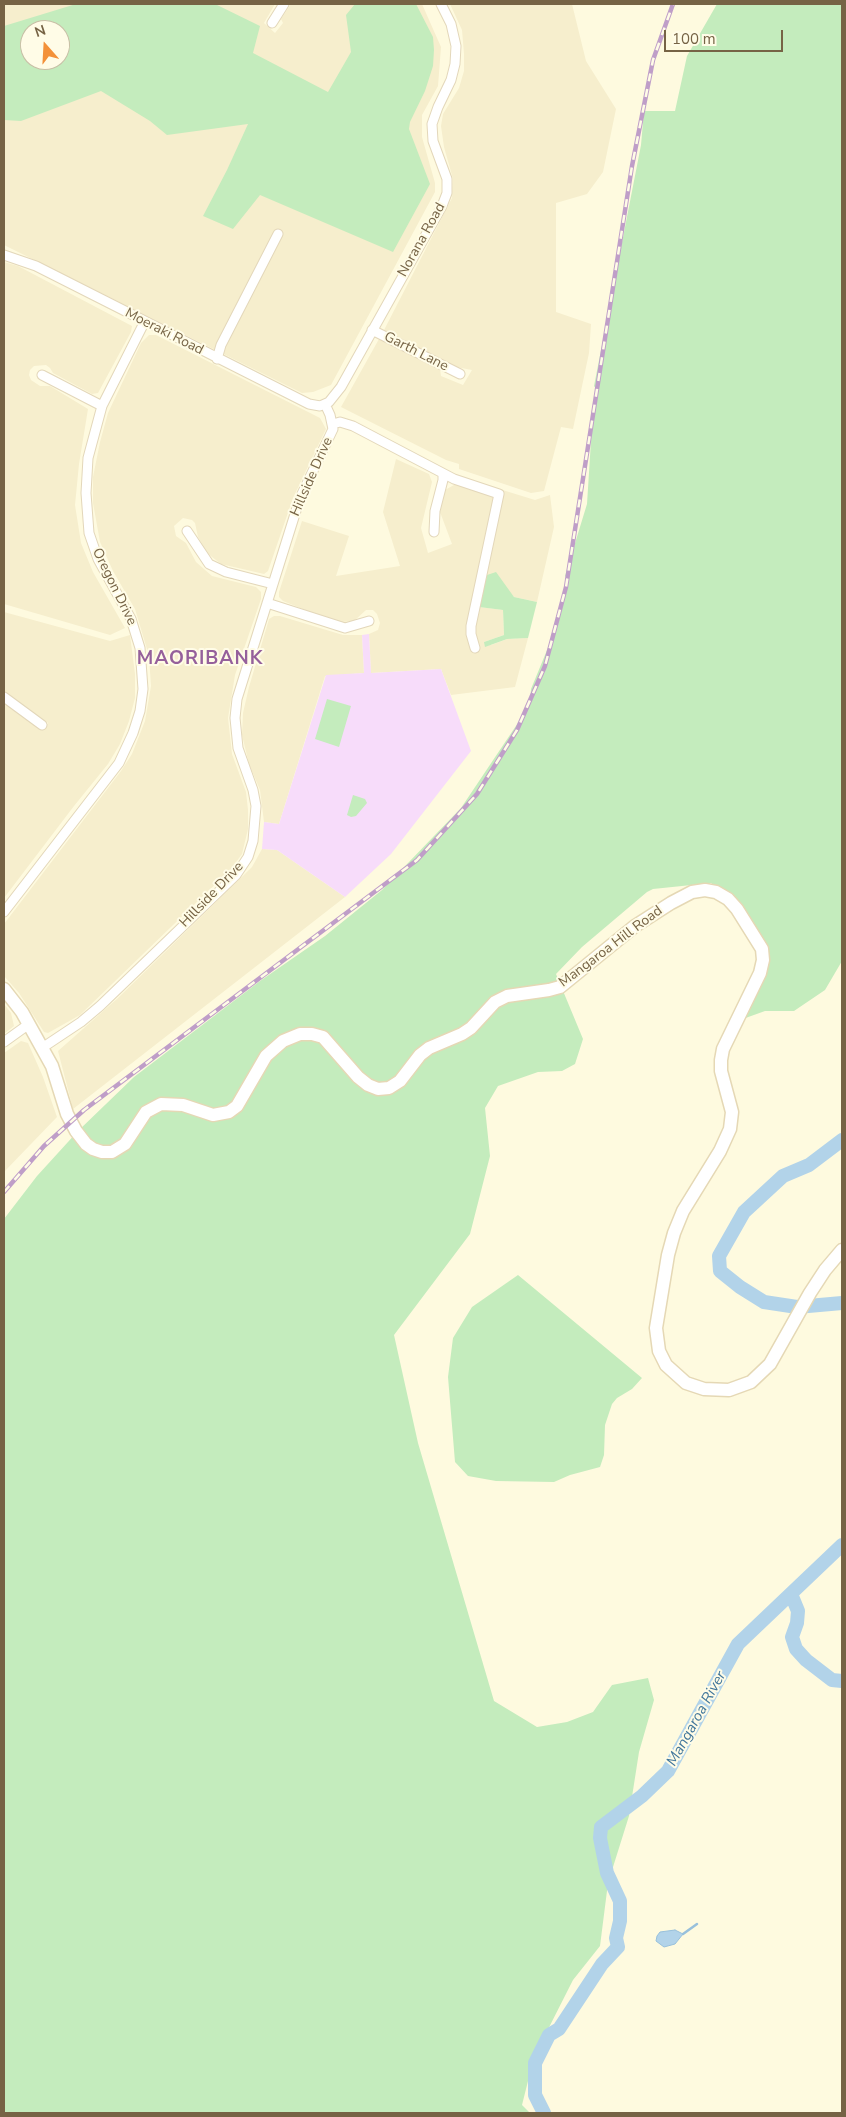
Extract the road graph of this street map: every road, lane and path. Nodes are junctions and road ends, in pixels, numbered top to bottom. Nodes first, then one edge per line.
1 (284, 4) edge
2 (441, 4) edge
3 (272, 23) dead end
4 (278, 234) dead end
5 (4, 255) edge
6 (145, 321) junction
7 (372, 330) junction
8 (216, 358) junction
9 (460, 374) dead end
10 (42, 375) dead end
11 (325, 404) junction
12 (102, 406) junction
13 (333, 424) junction
14 (443, 474) junction
15 (187, 531) dead end
16 (434, 532) dead end
17 (272, 584) junction
18 (267, 603) junction
19 (369, 621) dead end
20 (475, 648) dead end
21 (4, 697) edge
22 (42, 725) dead end
23 (4, 912) edge
24 (4, 989) edge
25 (29, 1024) junction
26 (4, 1042) edge
27 (42, 1048) junction
28 (842, 1250) edge

1 - 3 street
2 - 7 street, Norana Road
4 - 8 street
5 - 6 street, Moeraki Road
6 - 8 street, Moeraki Road
6 - 12 street, Oregon Drive
7 - 9 street, Garth Lane
7 - 11 street, Norana Road
8 - 11 street, Moeraki Road
10 - 12 street
11 - 13 street, Hillside Drive
12 - 23 street, Oregon Drive
13 - 14 street
13 - 17 street, Hillside Drive
14 - 16 street
14 - 20 street
15 - 17 street
17 - 18 street, Hillside Drive
18 - 19 street
18 - 27 street, Hillside Drive
21 - 22 street
24 - 25 street, Mangaroa Hill Road
25 - 26 street
25 - 27 street, Mangaroa Hill Road
27 - 28 street, Mangaroa Hill Road

